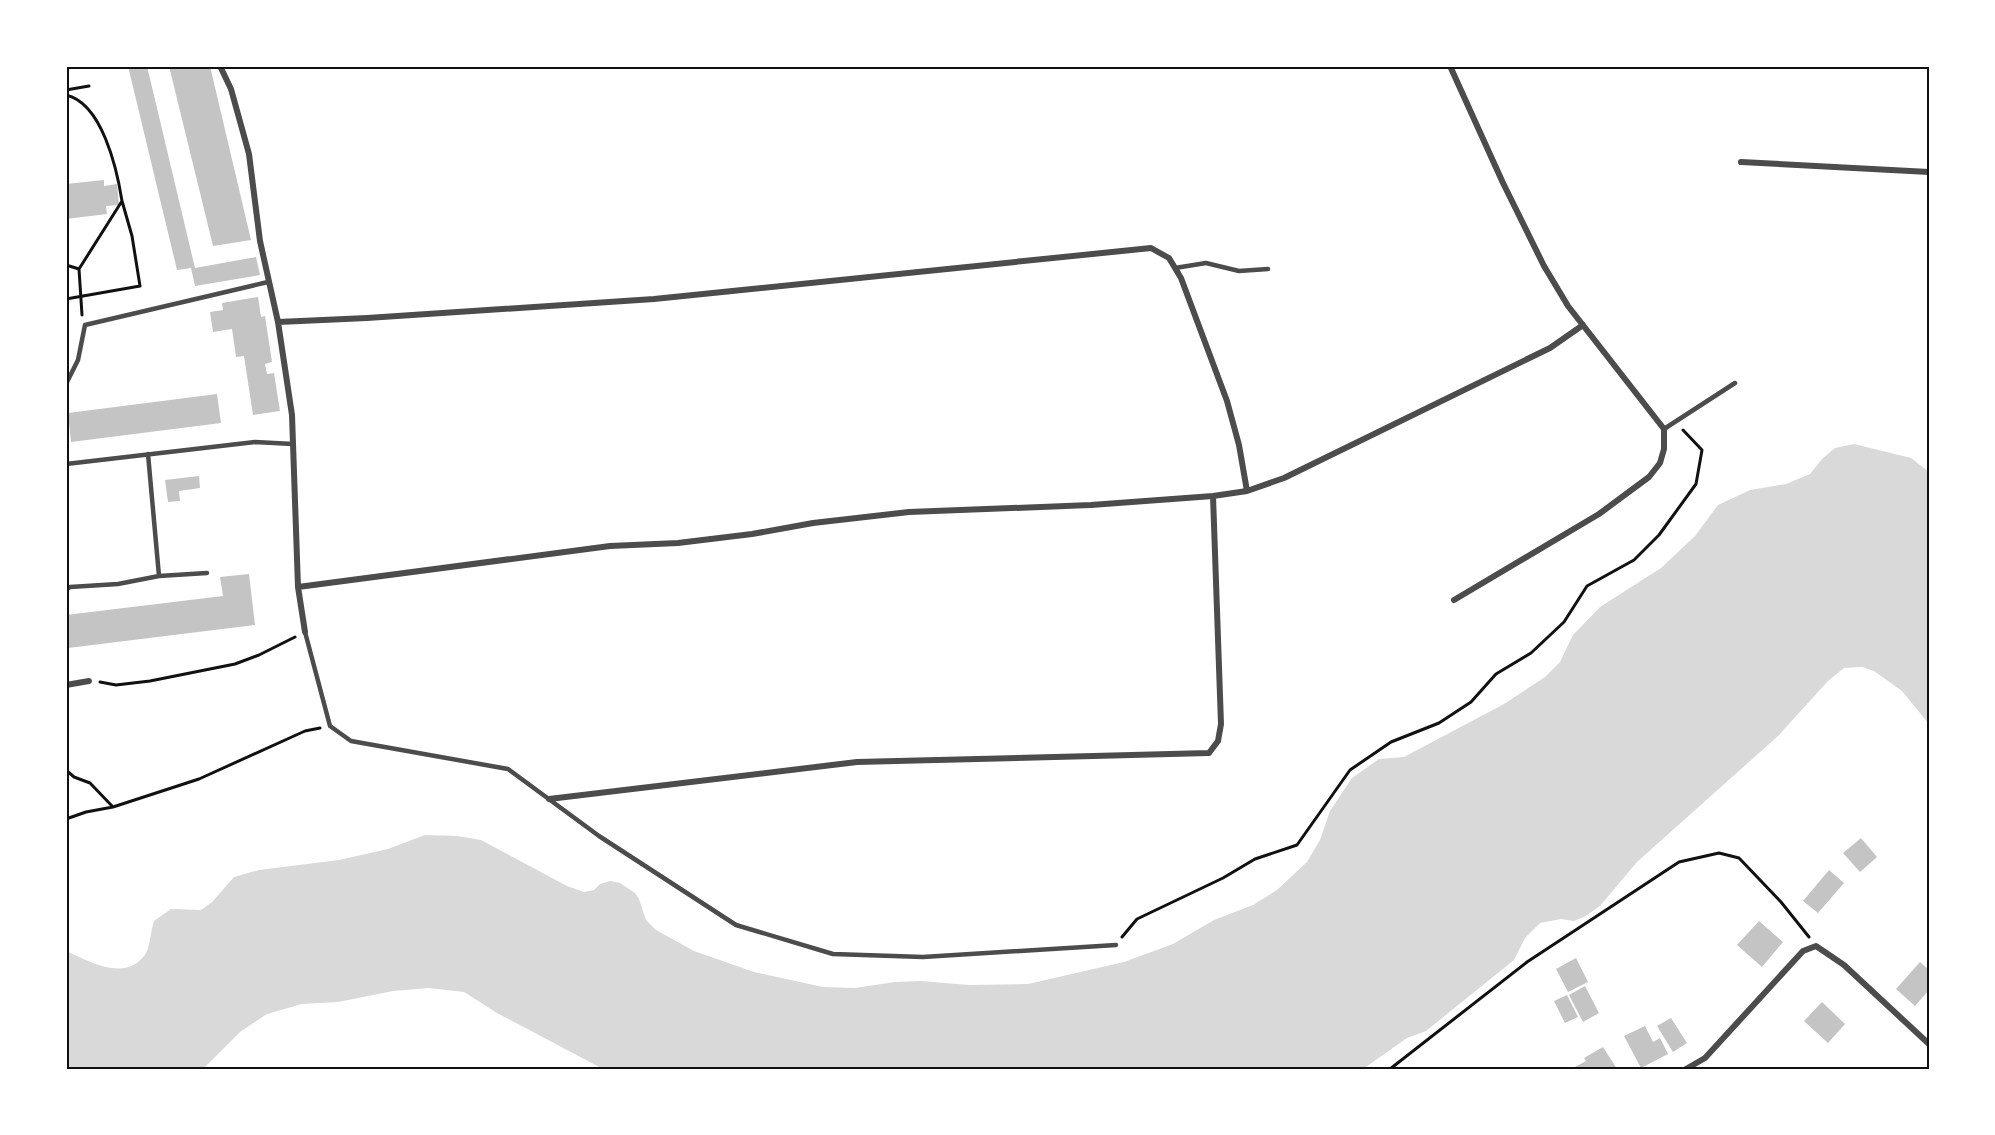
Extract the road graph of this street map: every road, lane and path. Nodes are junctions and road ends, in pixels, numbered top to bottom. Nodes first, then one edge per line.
1 (220, 66) edge
2 (1450, 66) edge
3 (89, 87) dead end
4 (66, 90) edge
5 (66, 95) edge
6 (1741, 162) dead end
7 (1929, 172) edge
8 (122, 201) junction
9 (66, 265) edge
10 (1175, 268) junction
11 (79, 269) junction
12 (1268, 269) dead end
13 (268, 282) junction
14 (81, 296) junction
15 (66, 299) edge
16 (82, 319) joint
17 (278, 322) junction
18 (85, 325) junction
19 (1583, 325) junction
20 (1735, 383) dead end
21 (66, 384) edge
22 (1675, 423) junction
23 (1664, 429) junction
24 (292, 444) junction
25 (148, 454) junction
26 (66, 464) edge
27 (1247, 491) junction
28 (1213, 496) junction
29 (207, 573) dead end
30 (159, 576) junction
31 (298, 587) junction
32 (66, 590) edge
33 (1454, 600) dead end
34 (305, 632) junction
35 (89, 681) joint
36 (66, 685) edge
37 (330, 726) junction
38 (66, 770) edge
39 (549, 800) junction
40 (113, 807) junction
41 (66, 819) edge
42 (1116, 945) joint
43 (1816, 946) junction
44 (1929, 1044) edge
45 (1390, 1069) edge
46 (1686, 1069) edge

1 - 13 street
2 - 19 street
3 - 4 path
5 - 8 path
6 - 7 street
8 - 11 path
8 - 14 path
9 - 11 path
10 - 12 lane
10 - 17 street
10 - 27 street
11 - 14 path
13 - 17 street
13 - 18 lane
14 - 15 path
14 - 16 path
16 - 18 lane
17 - 24 street
18 - 21 lane
19 - 23 street
19 - 27 street
20 - 22 lane
22 - 23 lane
22 - 42 path
23 - 33 street
24 - 25 lane
24 - 31 street
25 - 26 lane
25 - 30 lane
27 - 28 street
28 - 31 street
28 - 39 street
29 - 30 lane
30 - 32 lane
31 - 34 street
34 - 35 path
34 - 37 lane
35 - 36 street
37 - 39 lane
37 - 40 path
38 - 40 path
39 - 42 lane
40 - 41 path
43 - 44 street
43 - 45 path
43 - 46 street

